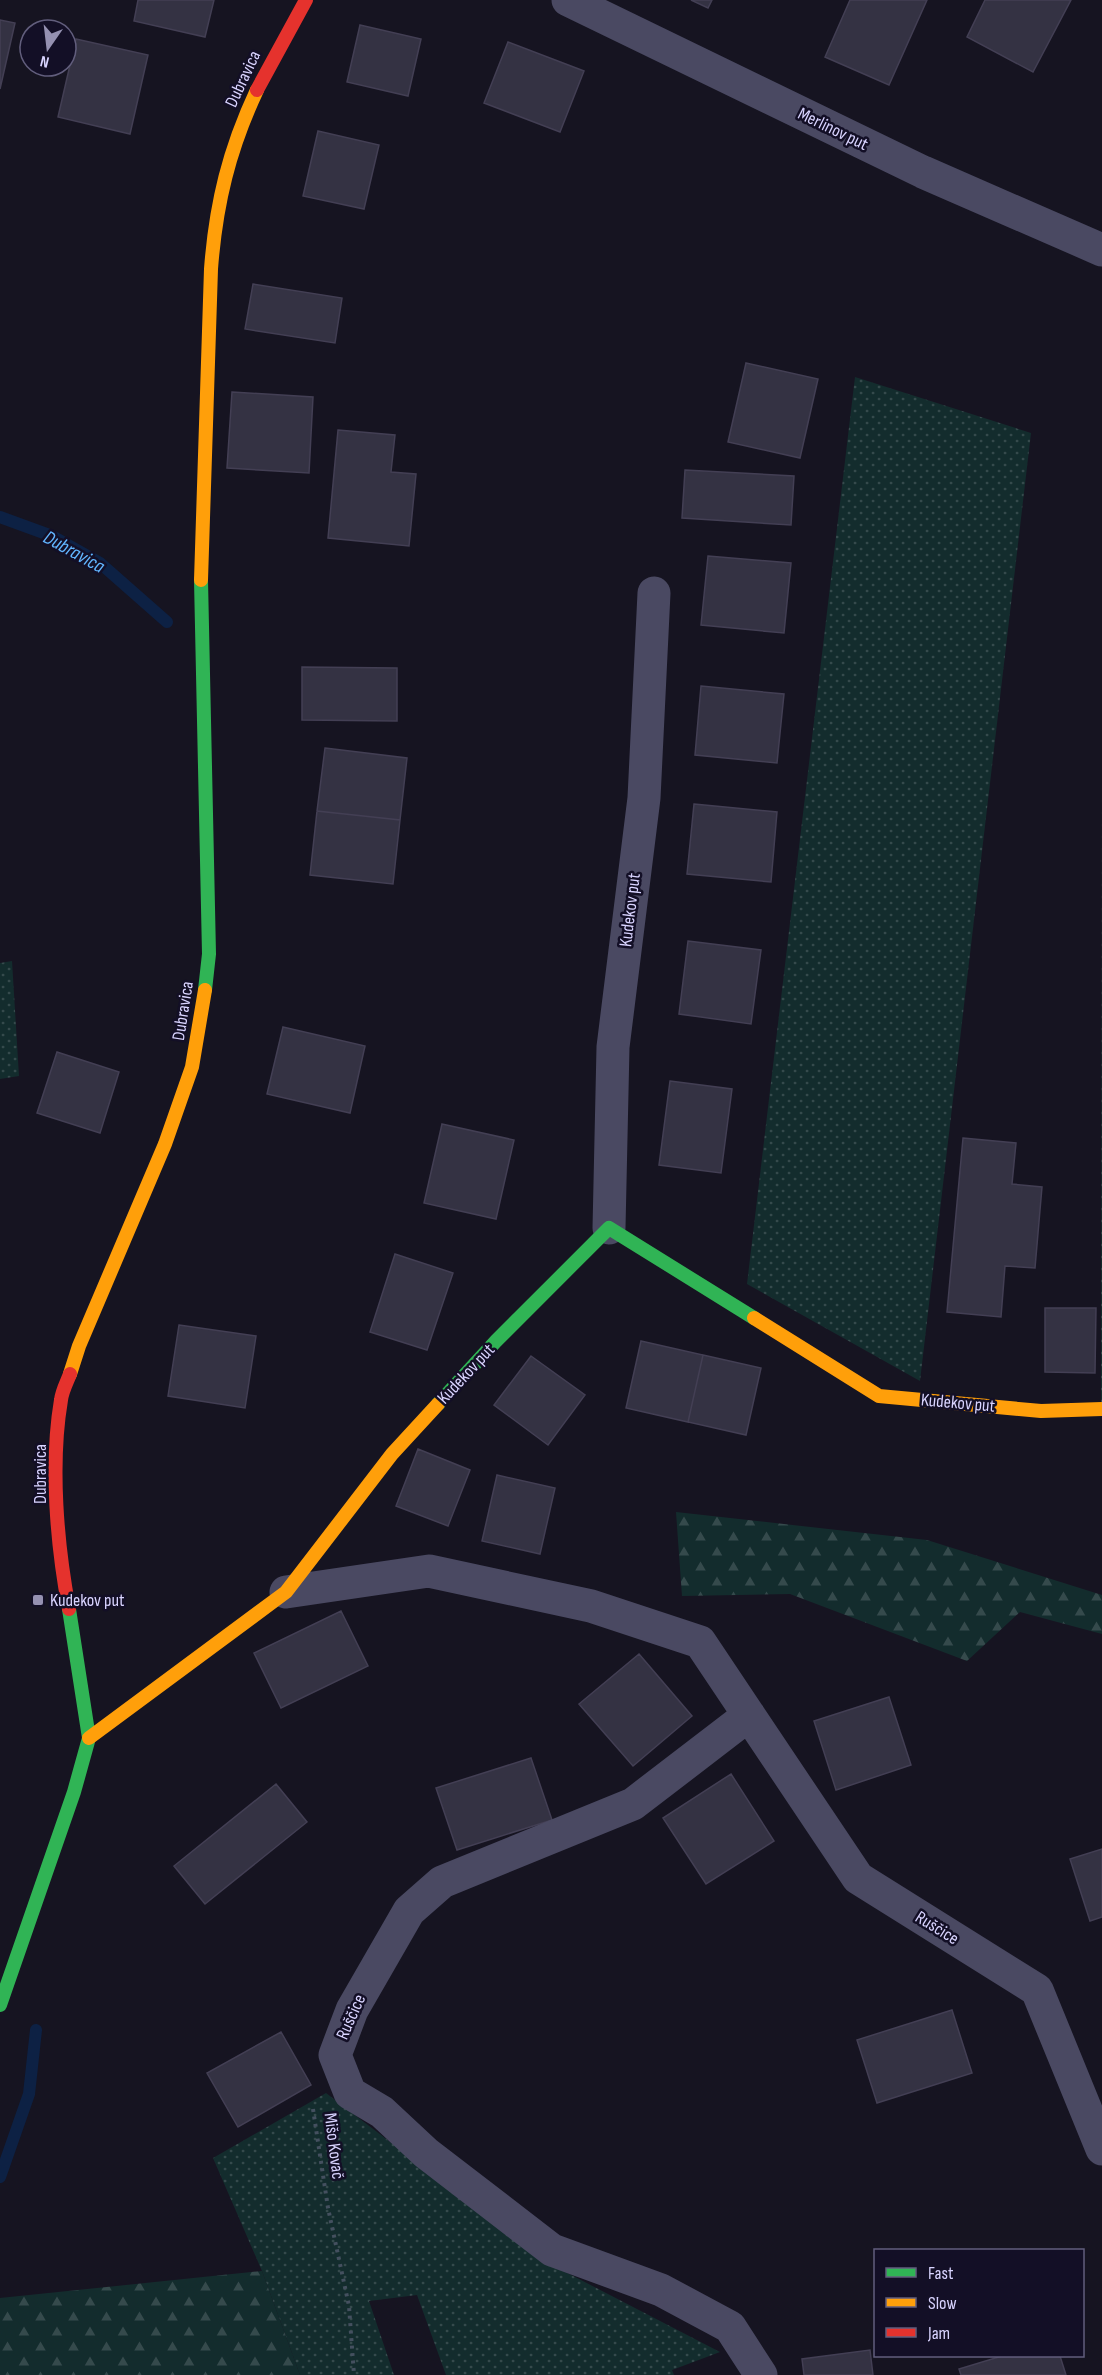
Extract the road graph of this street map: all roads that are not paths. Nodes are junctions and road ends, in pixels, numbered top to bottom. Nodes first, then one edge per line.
1 (306, 0) edge
2 (568, 0) edge
3 (1102, 250) edge
4 (654, 592) dead end
5 (609, 1228) junction
6 (1102, 1409) edge
7 (286, 1592) junction
8 (749, 1715) junction
9 (89, 1738) junction
10 (0, 2005) edge
11 (1102, 2149) edge
12 (761, 2375) edge

1 - 9 street, Dubravica
2 - 3 street, Merlinov put
4 - 5 street, Kudekov put
5 - 6 street, Kudekov put
5 - 7 street, Kudekov put
7 - 8 street, Ruščice
7 - 9 street, Kudekov put
8 - 11 street, Ruščice
8 - 12 street, Ruščice
9 - 10 street, Dubravica

